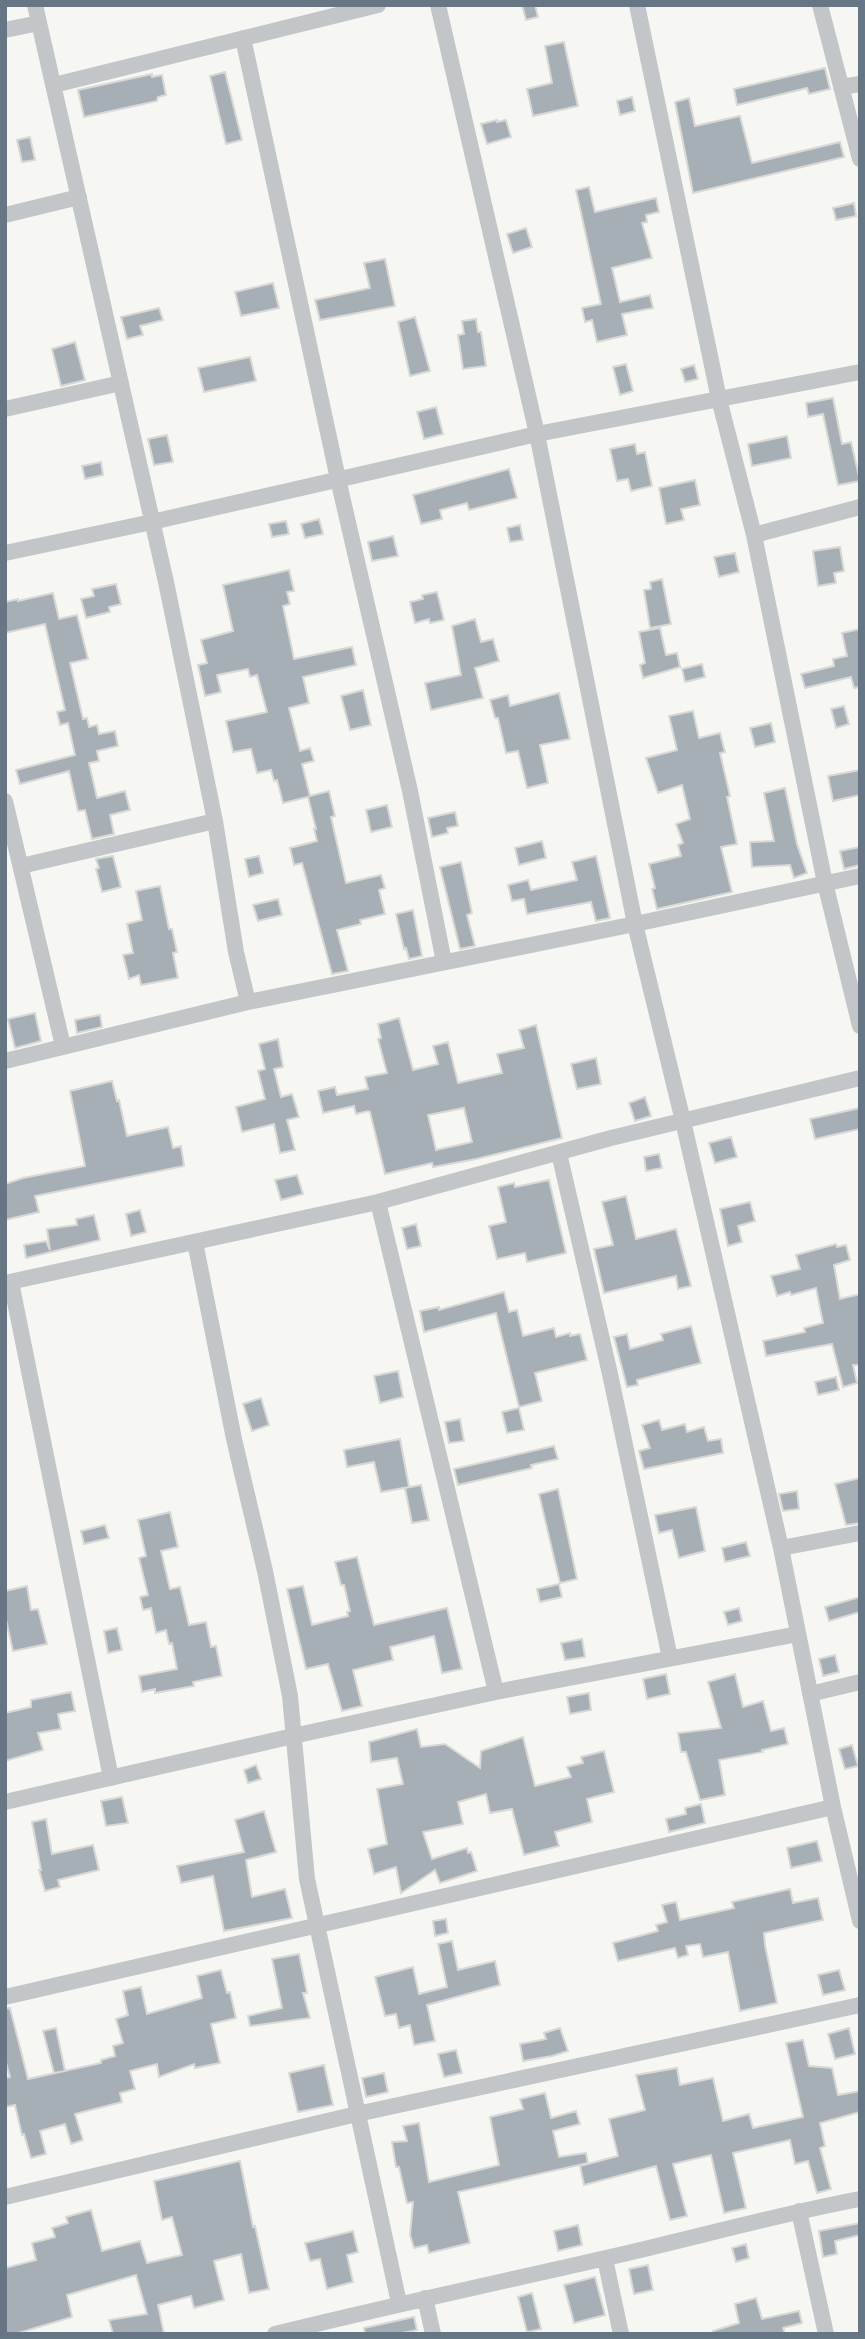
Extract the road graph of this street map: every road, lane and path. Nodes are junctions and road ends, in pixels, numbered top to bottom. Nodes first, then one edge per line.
1 (35, 5) edge
2 (378, 5) edge
3 (438, 5) edge
4 (638, 5) edge
5 (820, 5) edge
6 (39, 23) junction
7 (5, 30) edge
8 (243, 38) junction
9 (860, 84) edge
10 (54, 85) junction
11 (841, 87) junction
12 (860, 159) edge
13 (79, 197) junction
14 (5, 215) edge
15 (860, 372) edge
16 (121, 383) junction
17 (719, 399) junction
18 (5, 409) edge
19 (537, 434) junction
20 (338, 479) junction
21 (860, 507) edge
22 (152, 522) junction
23 (754, 535) junction
24 (5, 553) edge
25 (5, 801) edge
26 (215, 821) junction
27 (21, 866) junction
28 (860, 876) edge
29 (825, 883) junction
30 (635, 924) junction
31 (444, 962) junction
32 (248, 1002) junction
33 (860, 1026) edge
34 (63, 1046) junction
35 (5, 1061) edge
36 (860, 1078) edge
37 (683, 1121) junction
38 (559, 1153) junction
39 (378, 1202) junction
40 (195, 1242) junction
41 (8, 1283) edge
42 (860, 1533) edge
43 (781, 1548) junction
44 (798, 1634) junction
45 (670, 1658) junction
46 (860, 1682) edge
47 (496, 1692) junction
48 (810, 1694) junction
49 (293, 1736) junction
50 (111, 1778) junction
51 (5, 1802) edge
52 (834, 1807) junction
53 (860, 1921) edge
54 (316, 1927) junction
55 (5, 1997) edge
56 (860, 2005) edge
57 (357, 2114) junction
58 (5, 2197) edge
59 (860, 2199) edge
60 (799, 2211) junction
61 (604, 2259) junction
62 (425, 2298) junction
63 (398, 2304) junction
64 (275, 2334) edge
65 (433, 2334) edge
66 (621, 2334) edge
67 (827, 2334) edge

1 - 6 street
2 - 8 street
3 - 19 street
4 - 17 street
5 - 11 street
6 - 7 street
6 - 10 street
8 - 10 street
8 - 20 street
9 - 11 street
10 - 13 street
11 - 12 street
13 - 14 street
13 - 16 street
15 - 17 street
16 - 18 street
16 - 22 street
17 - 19 street
17 - 23 street
19 - 20 street
19 - 30 street
20 - 22 street
20 - 31 street
21 - 23 street
22 - 24 street
22 - 26 street
23 - 29 street
25 - 27 street
26 - 27 street
26 - 32 street
27 - 34 street
28 - 29 street
29 - 30 street
29 - 33 street
30 - 31 street
30 - 37 street
31 - 32 street
32 - 34 street
34 - 35 street
36 - 37 street
37 - 38 street
37 - 43 street
38 - 39 street
38 - 45 street
39 - 40 street
39 - 47 street
40 - 41 street
40 - 49 street
41 - 50 street
42 - 43 street
43 - 44 street
44 - 45 street
44 - 48 street
45 - 47 street
46 - 48 street
47 - 49 street
48 - 52 street
49 - 50 street
49 - 54 street
50 - 51 street
52 - 53 street
52 - 54 street
54 - 55 street
54 - 57 street
56 - 57 street
57 - 58 street
57 - 63 street
59 - 60 street
60 - 61 street
60 - 67 street
61 - 62 street
61 - 66 street
62 - 63 street
62 - 65 street
63 - 64 street

